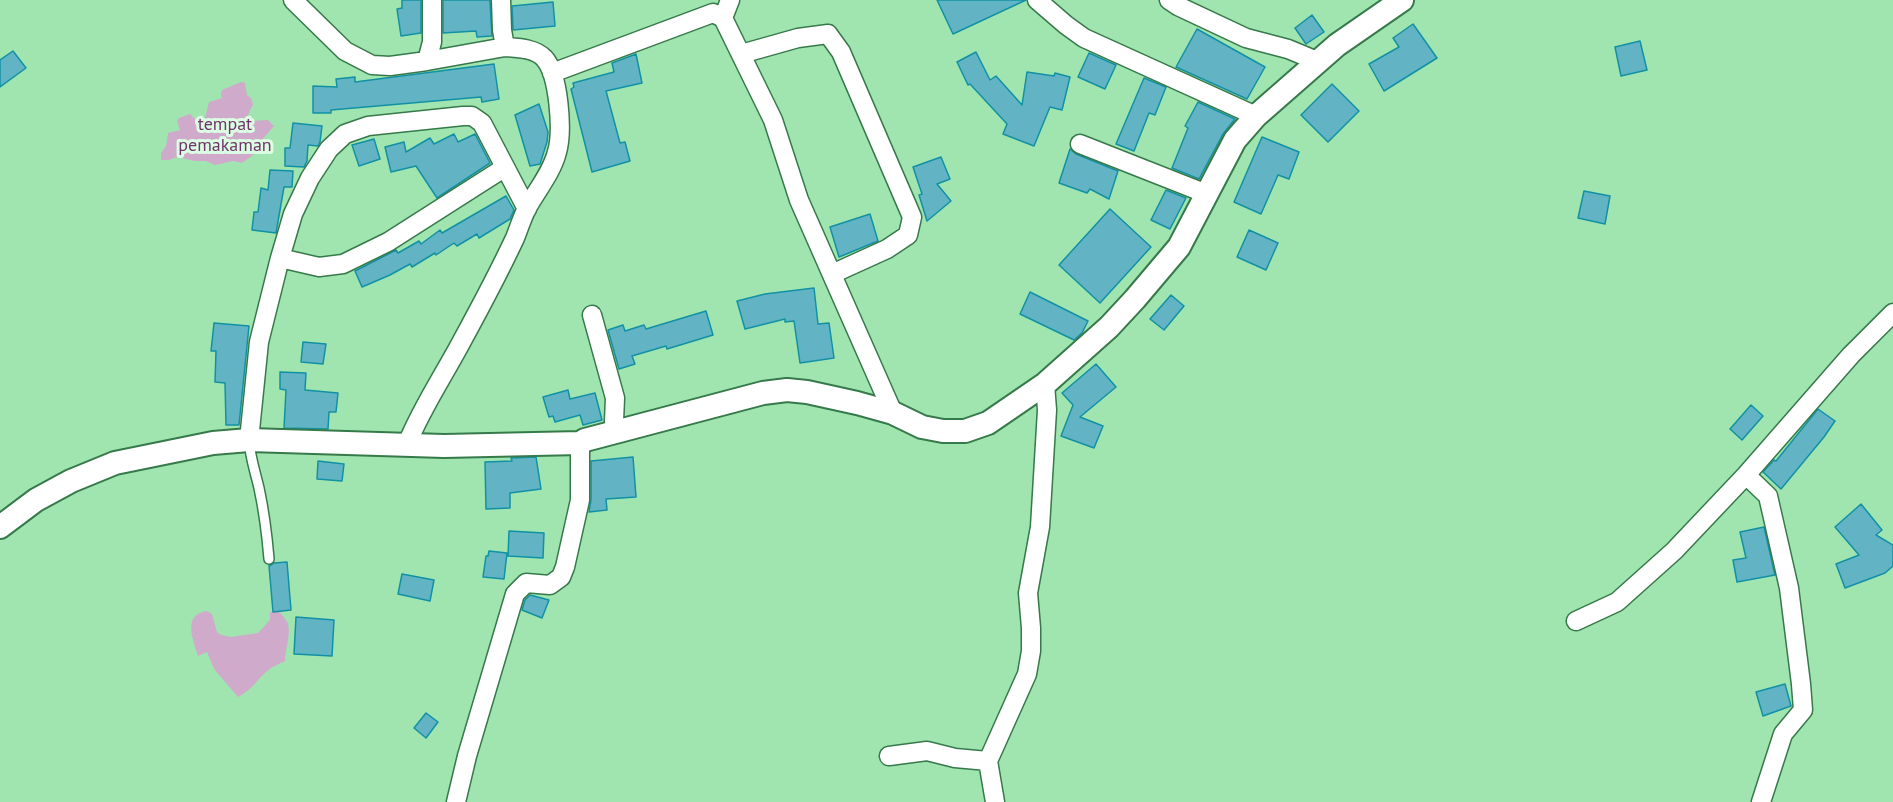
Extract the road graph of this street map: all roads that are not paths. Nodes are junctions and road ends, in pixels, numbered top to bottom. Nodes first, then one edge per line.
1 (293, 0) edge
2 (432, 0) edge
3 (501, 0) edge
4 (730, 0) edge
5 (1037, 0) edge
6 (1169, 0) edge
7 (1402, 0) edge
8 (1380, 7) edge
9 (723, 18) junction
10 (505, 47) junction
11 (741, 54) junction
12 (427, 61) junction
13 (1317, 61) junction
14 (552, 73) junction
15 (1256, 116) junction
16 (1080, 144) dead end
17 (504, 168) junction
18 (1207, 194) junction
19 (527, 209) junction
20 (280, 258) junction
21 (832, 274) junction
22 (1893, 313) edge
23 (592, 315) dead end
24 (1045, 384) junction
25 (892, 413) junction
26 (616, 431) junction
27 (249, 440) junction
28 (580, 443) junction
29 (407, 444) junction
30 (1746, 475) junction
31 (0, 527) edge
32 (269, 559) dead end
33 (1576, 621) dead end
34 (889, 756) dead end
35 (988, 761) junction
36 (456, 802) edge
37 (995, 802) edge
38 (1761, 802) edge

1 - 12 street
2 - 12 street
3 - 10 street
4 - 9 street
5 - 15 street
6 - 13 street
7 - 8 street
8 - 13 street
9 - 11 street
9 - 14 street
10 - 12 street
10 - 14 street
11 - 21 street
11 - 21 street
13 - 15 street
14 - 19 street
15 - 18 street
16 - 18 street
17 - 19 street
17 - 20 street
17 - 20 street
18 - 24 street
19 - 29 street
20 - 27 street
21 - 25 street
22 - 30 street
23 - 26 street
24 - 25 street
24 - 35 street
25 - 26 street
26 - 28 street
27 - 29 street
27 - 31 street
27 - 32 lane
28 - 29 street
28 - 36 street
30 - 33 street
30 - 38 street
34 - 35 street
35 - 37 street

